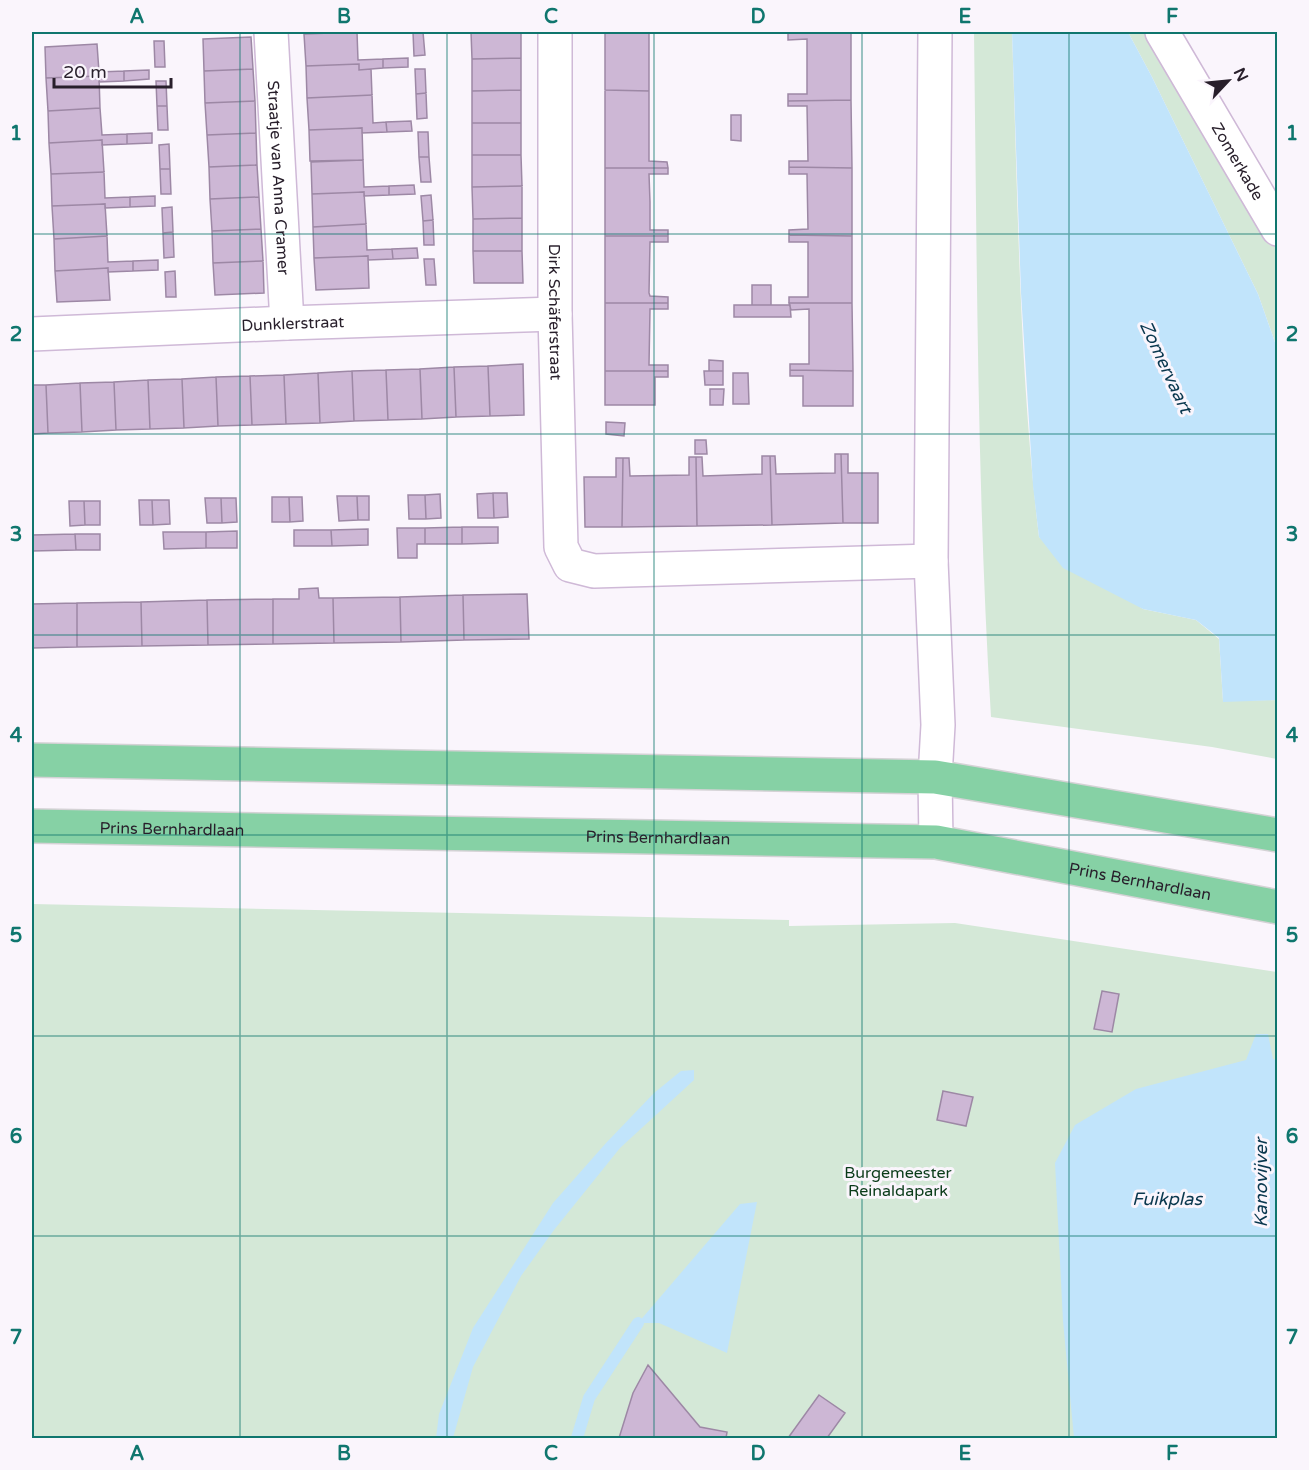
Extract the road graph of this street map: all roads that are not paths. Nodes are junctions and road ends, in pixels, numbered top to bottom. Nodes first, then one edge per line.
1 (271, 32) edge
2 (555, 32) edge
3 (935, 32) edge
4 (1162, 32) edge
5 (1278, 229) edge
6 (555, 314) junction
7 (287, 323) junction
8 (32, 334) edge
9 (931, 561) junction
10 (32, 760) edge
11 (935, 777) junction
12 (32, 826) edge
13 (1278, 835) edge
14 (936, 843) junction
15 (1278, 907) edge

1 - 7 street, Straatje van Anna Cramer
2 - 6 street, Dirk Schäferstraat
3 - 9 street
4 - 5 street, Zomerkade
6 - 7 street, Dunklerstraat
6 - 9 street, Dirk Schäferstraat
7 - 8 street, Dunklerstraat
9 - 11 street
10 - 11 main road
11 - 13 main road
11 - 14 street
12 - 14 main road, Prins Bernhardlaan
14 - 15 main road, Prins Bernhardlaan

